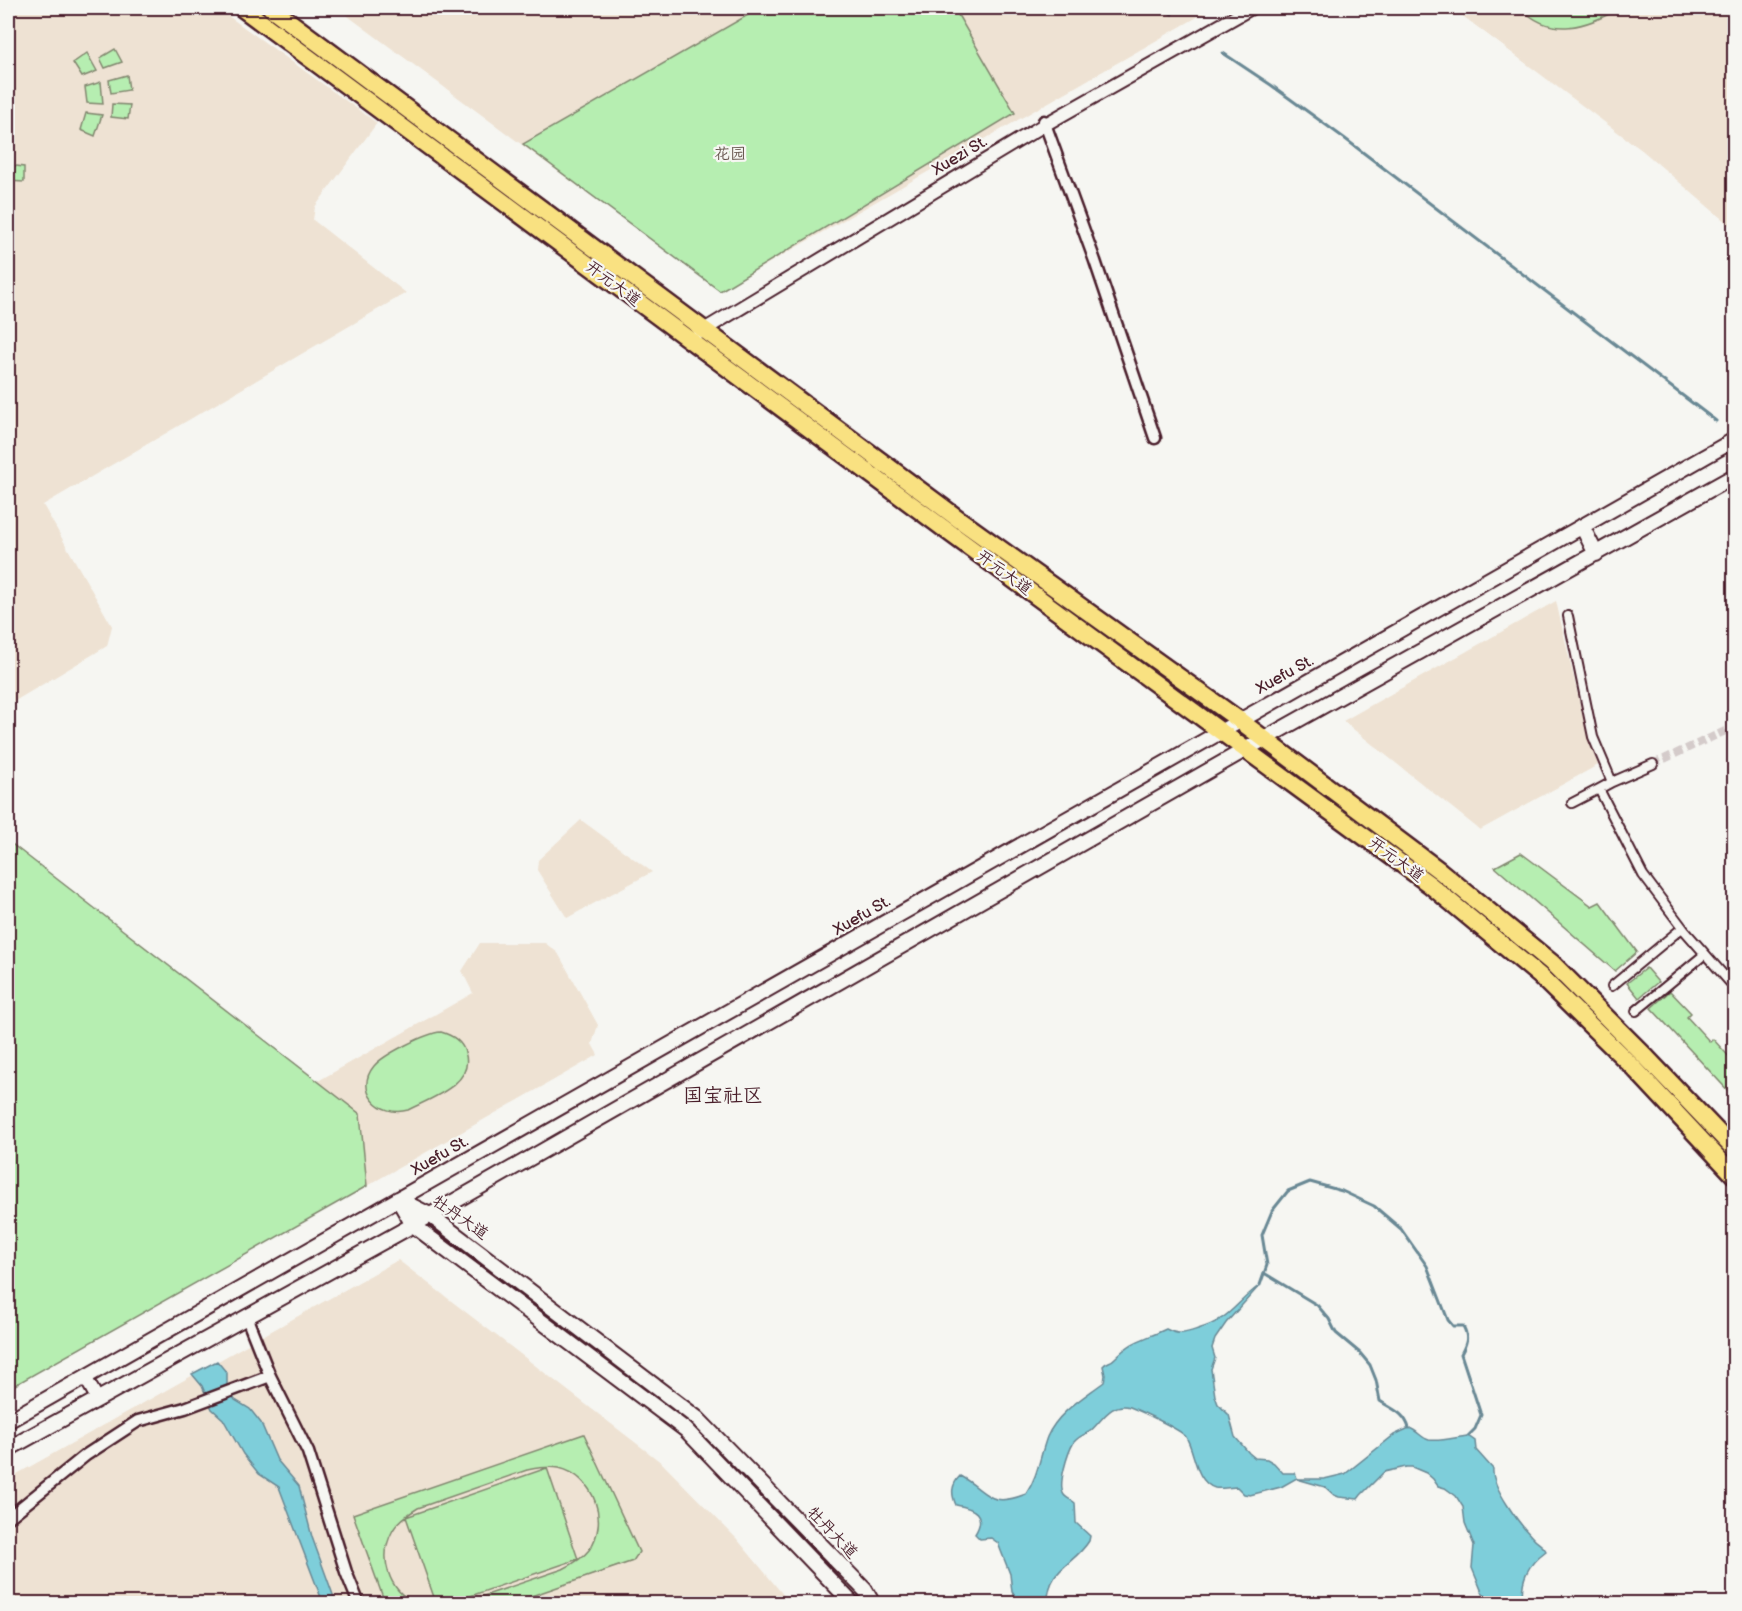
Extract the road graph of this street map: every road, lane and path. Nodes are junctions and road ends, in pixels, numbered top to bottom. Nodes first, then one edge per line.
1 (242, 8) edge
2 (272, 8) edge
3 (1242, 8) edge
4 (1251, 8) edge
5 (1045, 122) junction
6 (703, 329) junction
7 (688, 339) junction
8 (1155, 438) dead end
9 (1734, 440) edge
10 (1734, 476) edge
11 (1582, 526) junction
12 (1596, 554) junction
13 (1568, 616) dead end
14 (1239, 720) junction
15 (1220, 730) junction
16 (1264, 739) junction
17 (1246, 749) junction
18 (1653, 764) tunnel mouth
19 (1612, 782) junction
20 (1599, 789) junction
21 (1572, 803) dead end
22 (1682, 928) junction
23 (1705, 954) junction
24 (1612, 986) dead end
25 (1734, 987) edge
26 (1636, 1011) dead end
27 (1734, 1149) edge
28 (1734, 1175) edge
29 (398, 1199) junction
30 (430, 1215) junction
31 (413, 1225) junction
32 (246, 1316) junction
33 (270, 1376) junction
34 (85, 1377) junction
35 (97, 1398) junction
36 (8, 1421) edge
37 (8, 1449) edge
38 (8, 1518) edge
39 (359, 1604) edge
40 (853, 1604) edge
41 (873, 1604) edge

1 - 7 main road, 开元大道
2 - 6 main road, 开元大道
3 - 5 street, Xuezi St.
4 - 5 street, Xuezi St.
5 - 6 street, Xuezi St.
5 - 8 street
6 - 7 street, Xuezi St.
6 - 14 main road, 开元大道
7 - 15 main road, 开元大道
9 - 11 main road, Xuefu St.
10 - 12 main road
11 - 12 main road
11 - 14 main road, Xuefu St.
12 - 16 main road
13 - 19 street
14 - 15 main road, Xuefu St.
14 - 16 main road, 开元大道
15 - 17 main road, 开元大道
15 - 29 main road, Xuefu St.
16 - 17 main road
16 - 27 main road, 开元大道
17 - 28 main road, 开元大道
17 - 30 main road
18 - 19 street
19 - 20 street
20 - 21 street
20 - 22 street
22 - 23 street
22 - 24 street
23 - 25 street
23 - 26 street
29 - 30 main road, 牡丹大道
29 - 31 main road, 牡丹大道
29 - 34 main road, Xuefu St.
30 - 31 main road
30 - 41 main road, 牡丹大道
31 - 32 main road
31 - 40 main road, 牡丹大道
32 - 33 street
32 - 35 main road
33 - 38 street
33 - 39 street
34 - 35 street
34 - 36 main road, Xuefu St.
35 - 37 main road

